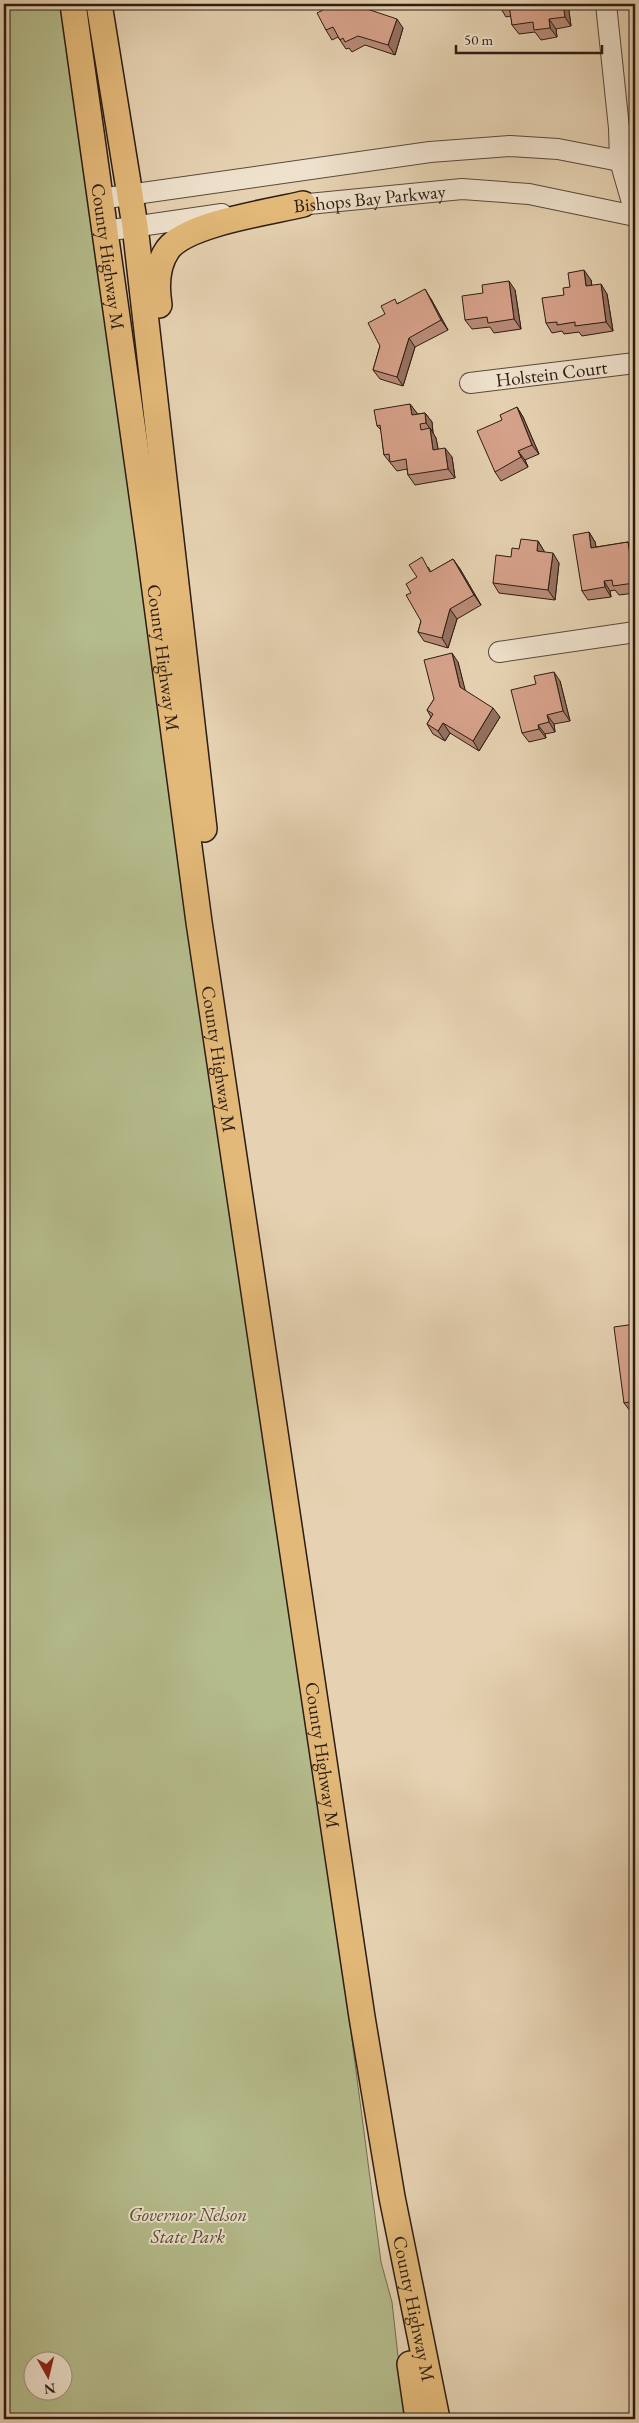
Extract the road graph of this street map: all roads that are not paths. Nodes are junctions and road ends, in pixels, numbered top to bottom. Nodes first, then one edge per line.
1 (73, 4) edge
2 (100, 4) edge
3 (606, 4) edge
4 (628, 163) edge
5 (131, 195) junction
6 (100, 199) junction
7 (303, 204) junction
8 (635, 214) edge
9 (135, 226) junction
10 (105, 231) junction
11 (635, 363) edge
12 (470, 383) dead end
13 (174, 572) junction
14 (635, 632) edge
15 (499, 652) dead end
16 (259, 1311) junction
17 (392, 2197) junction
18 (418, 2419) edge
19 (437, 2419) edge

1 - 6 main road, County Highway M
2 - 5 main road, County Highway M
3 - 4 street
4 - 5 street, Bishops Bay Parkway
4 - 8 street
5 - 6 street, Bishops Bay Parkway
5 - 9 main road, County Highway M
6 - 10 main road, County Highway M
7 - 8 street, Bishops Bay Parkway
7 - 9 street, Bishops Bay Parkway
7 - 13 main road
9 - 10 street, Bishops Bay Parkway
9 - 13 main road, County Highway M
10 - 16 main road, County Highway M
11 - 12 street, Holstein Court
13 - 16 main road, County Highway M
14 - 15 street
16 - 17 main road, County Highway M
17 - 18 main road, County Highway M
17 - 19 main road, County Highway M

